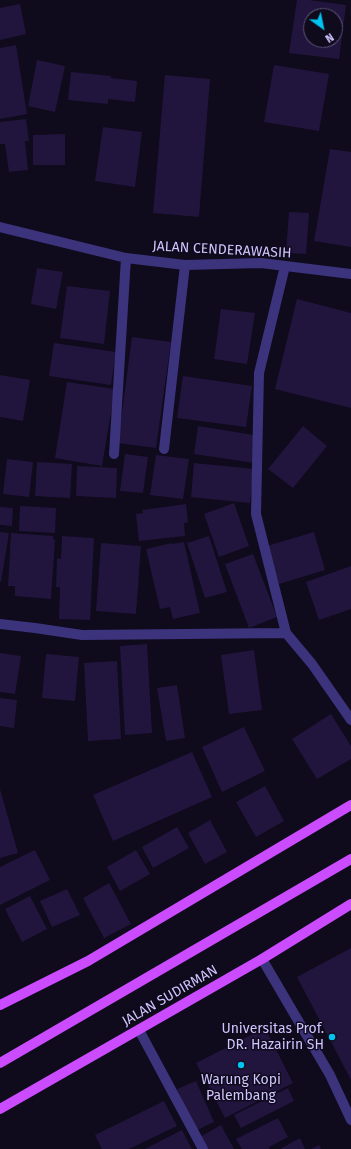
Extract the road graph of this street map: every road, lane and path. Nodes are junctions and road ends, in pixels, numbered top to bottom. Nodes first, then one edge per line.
1 (0, 226) edge
2 (126, 258) junction
3 (185, 265) junction
4 (285, 266) junction
5 (351, 274) edge
6 (164, 450) dead end
7 (114, 454) dead end
8 (0, 624) edge
9 (286, 633) junction
10 (351, 720) edge
11 (351, 805) edge
12 (351, 859) edge
13 (351, 904) edge
14 (262, 959) junction
15 (0, 1005) edge
16 (139, 1030) junction
17 (0, 1063) edge
18 (348, 1106) edge
19 (0, 1109) edge
20 (351, 1120) edge
21 (203, 1149) edge

1 - 2 street, JALAN CENDERAWASIH
2 - 3 street, JALAN CENDERAWASIH
2 - 7 street
3 - 4 street, JALAN CENDERAWASIH
3 - 6 street
4 - 5 street, JALAN CENDERAWASIH
4 - 9 street
8 - 9 street
9 - 10 street
11 - 15 main road
12 - 17 main road, JALAN SUDIRMAN
13 - 14 main road, JALAN SUDIRMAN
14 - 16 main road, JALAN SUDIRMAN
14 - 18 street
16 - 19 main road, JALAN SUDIRMAN
16 - 21 street
18 - 20 street

